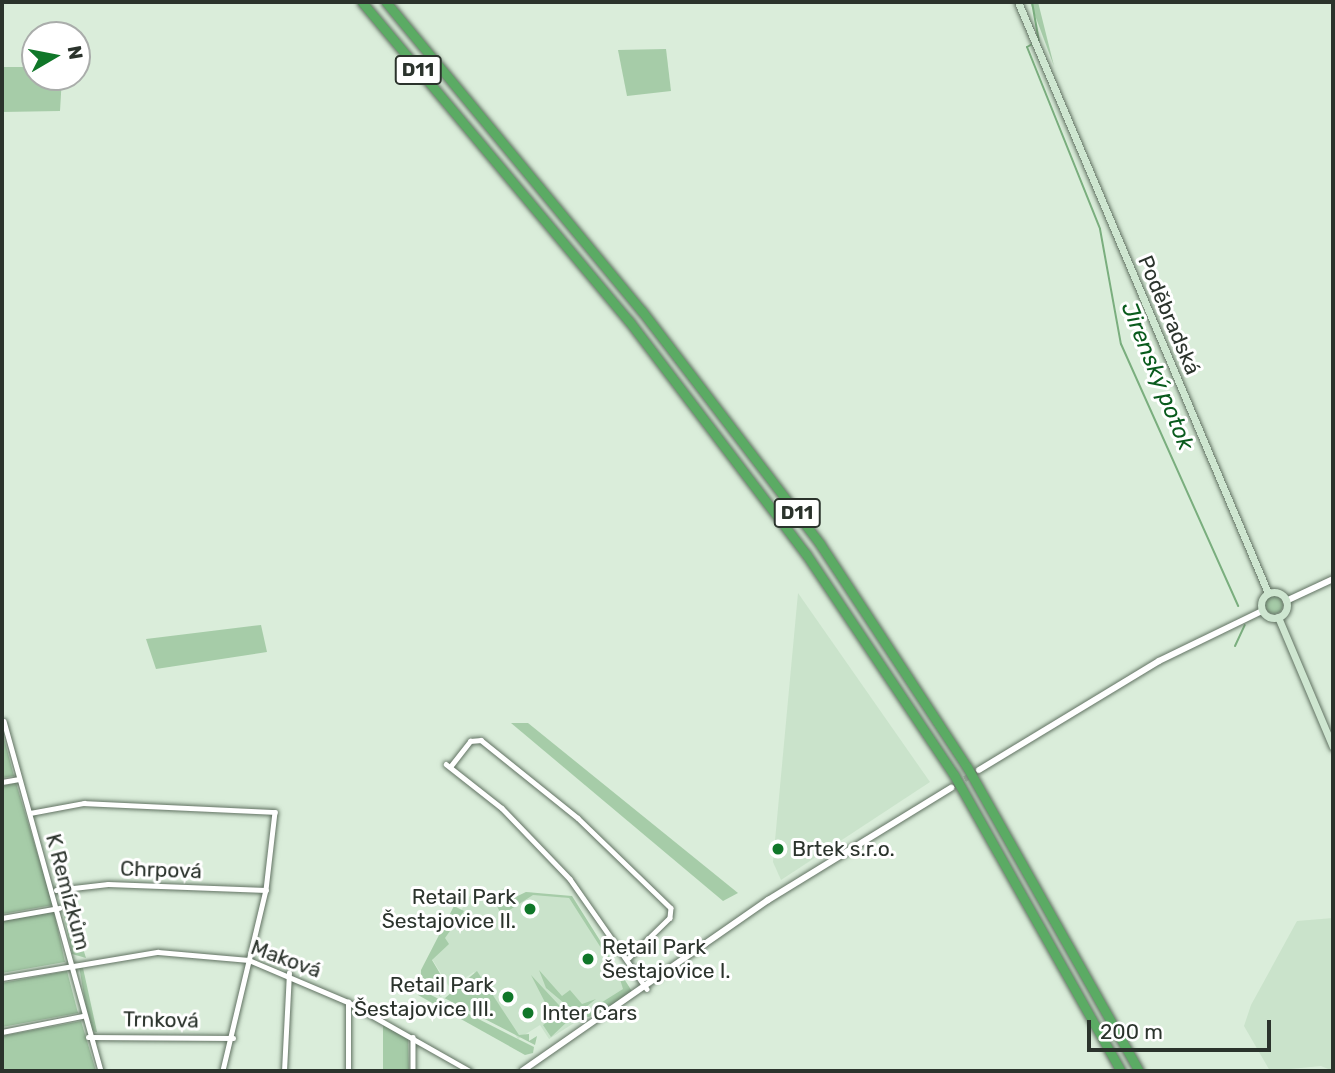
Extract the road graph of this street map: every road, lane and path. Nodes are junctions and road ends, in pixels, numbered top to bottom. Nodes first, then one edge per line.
1 (362, 2) edge
2 (386, 2) edge
3 (1018, 2) edge
4 (1333, 579) edge
5 (1268, 593) junction
6 (1286, 601) junction
7 (1262, 611) junction
8 (1278, 617) junction
9 (5, 721) dead end
10 (1333, 747) edge
11 (979, 770) tunnel mouth
12 (19, 779) junction
13 (2, 782) edge
14 (951, 788) tunnel mouth
15 (30, 813) junction
16 (56, 890) junction
17 (266, 890) junction
18 (59, 908) junction
19 (2, 918) edge
20 (629, 958) junction
21 (249, 960) junction
22 (72, 966) junction
23 (289, 973) junction
24 (2, 978) edge
25 (647, 989) junction
26 (348, 1002) junction
27 (82, 1016) junction
28 (2, 1032) edge
29 (413, 1036) junction
30 (88, 1037) junction
31 (233, 1038) junction
32 (100, 1071) edge
33 (223, 1071) edge
34 (284, 1071) edge
35 (348, 1071) edge
36 (413, 1071) edge
37 (470, 1071) edge
38 (522, 1071) edge
39 (1121, 1071) edge
40 (1139, 1071) edge

1 - 39 highway, D11
2 - 40 highway, D11
3 - 5 main road, Poděbradská
4 - 6 street
5 - 6 main road
5 - 7 main road
6 - 8 main road
7 - 8 main road
7 - 11 street
8 - 10 main road
9 - 12 street, K Remízkům
12 - 13 street
12 - 15 street, K Remízkům
14 - 25 street
15 - 16 street, K Remízkům
15 - 17 street
16 - 17 street, Chrpová
16 - 18 street, K Remízkům
17 - 21 street
18 - 19 street
18 - 22 street, K Remízkům
20 - 20 street
20 - 25 street
21 - 22 street, Maková
21 - 23 street, Maková
21 - 31 street
22 - 24 street, Maková
22 - 27 street, K Remízkům
23 - 26 street, Maková
23 - 34 street
25 - 38 street
26 - 29 street, Maková
26 - 35 street
27 - 28 street
27 - 30 street, K Remízkům
29 - 36 street
29 - 37 street, Maková
30 - 31 street, Trnková
30 - 32 street, K Remízkům
31 - 33 street

